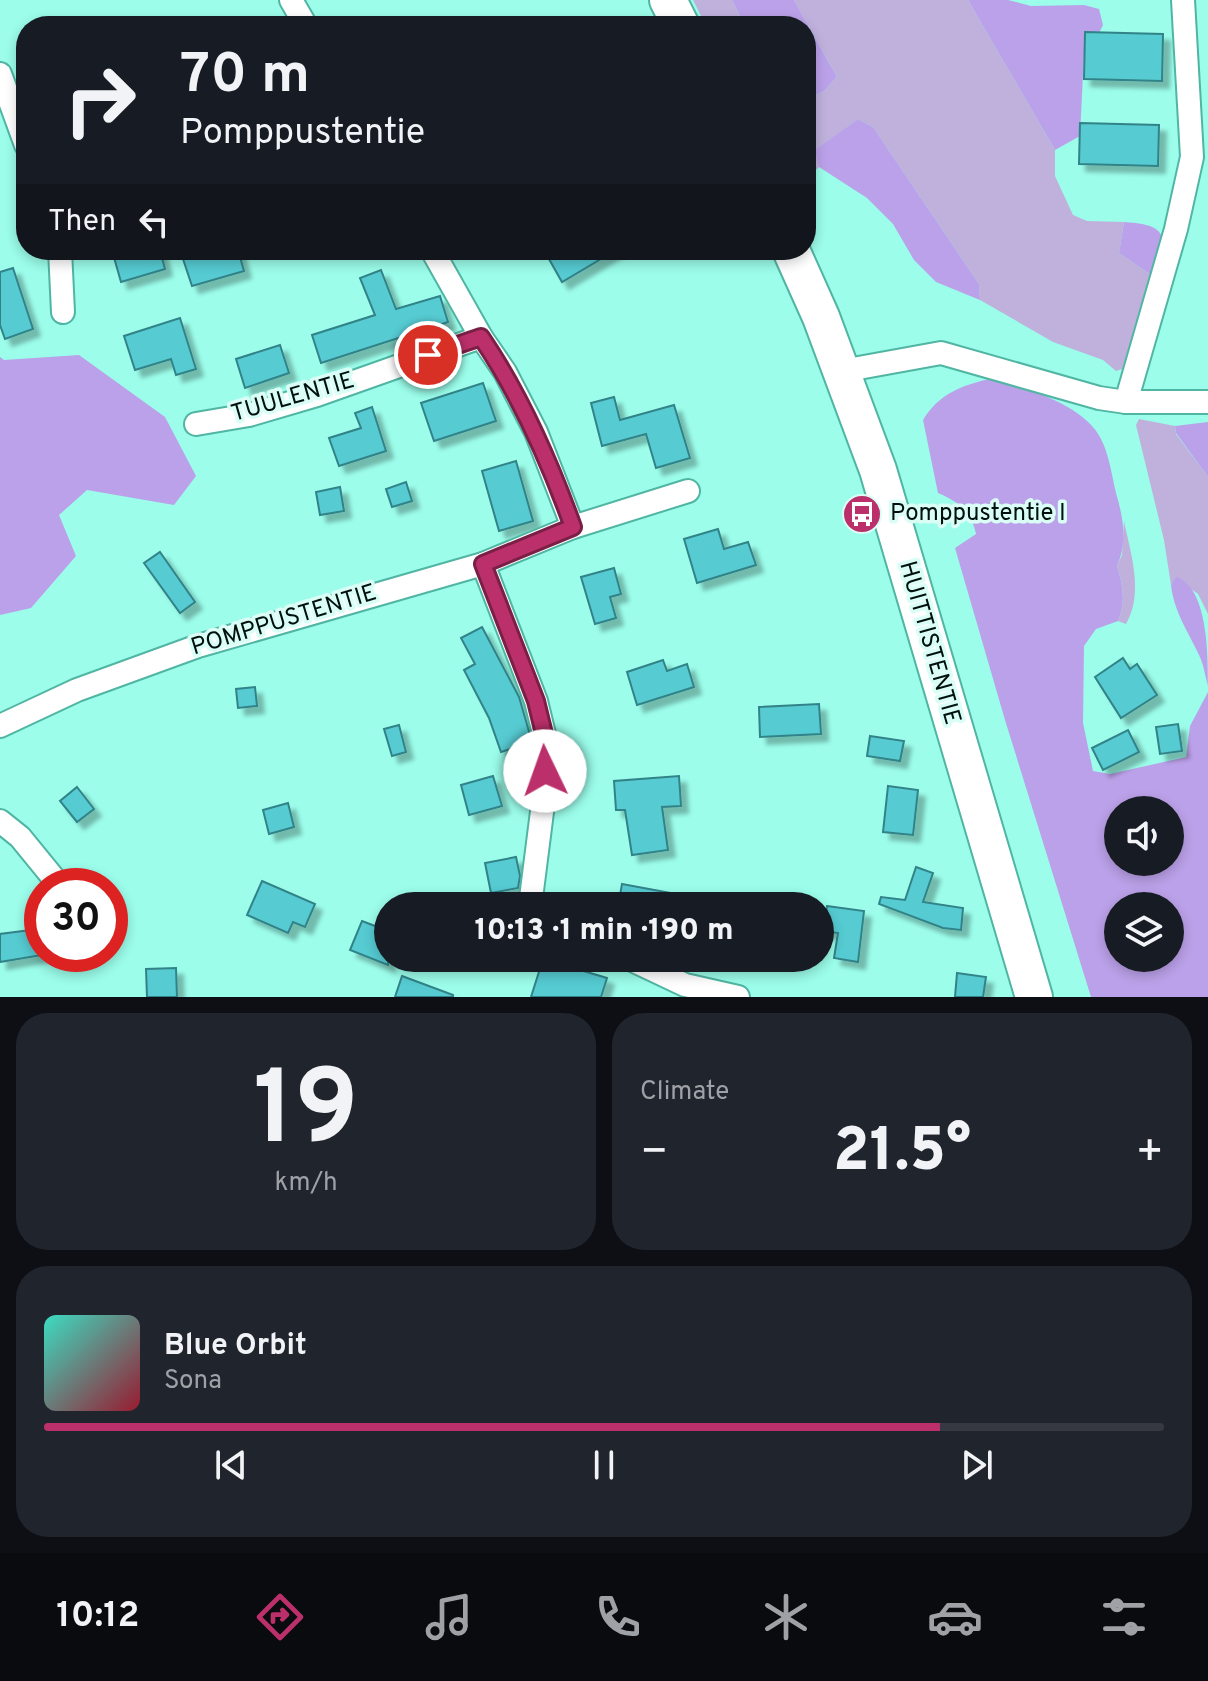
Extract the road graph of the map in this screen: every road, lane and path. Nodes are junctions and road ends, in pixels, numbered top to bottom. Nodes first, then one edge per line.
1 (1183, 0) edge
2 (0, 74) edge
3 (16, 118) edge
4 (60, 260) edge
5 (438, 260) edge
6 (795, 260) edge
7 (63, 312) dead end
8 (481, 337) junction
9 (842, 371) junction
10 (1126, 402) junction
11 (1208, 402) edge
12 (196, 424) dead end
13 (688, 491) dead end
14 (573, 527) junction
15 (483, 564) junction
16 (0, 726) edge
17 (0, 821) edge
18 (45, 868) edge
19 (532, 892) edge
20 (650, 972) edge
21 (681, 991) edge
22 (738, 997) edge
23 (1034, 997) edge

1 - 10 street
2 - 3 street
4 - 7 street
5 - 8 street
6 - 9 highway, HUITTISTENTIE
8 - 12 street, TUULENTIE
8 - 14 street
9 - 10 street
9 - 23 highway, HUITTISTENTIE
10 - 11 street
13 - 14 street, POMPPUSTENTIE
14 - 15 street, POMPPUSTENTIE
15 - 16 street, POMPPUSTENTIE
15 - 19 street
17 - 18 street
20 - 21 street
21 - 22 street

